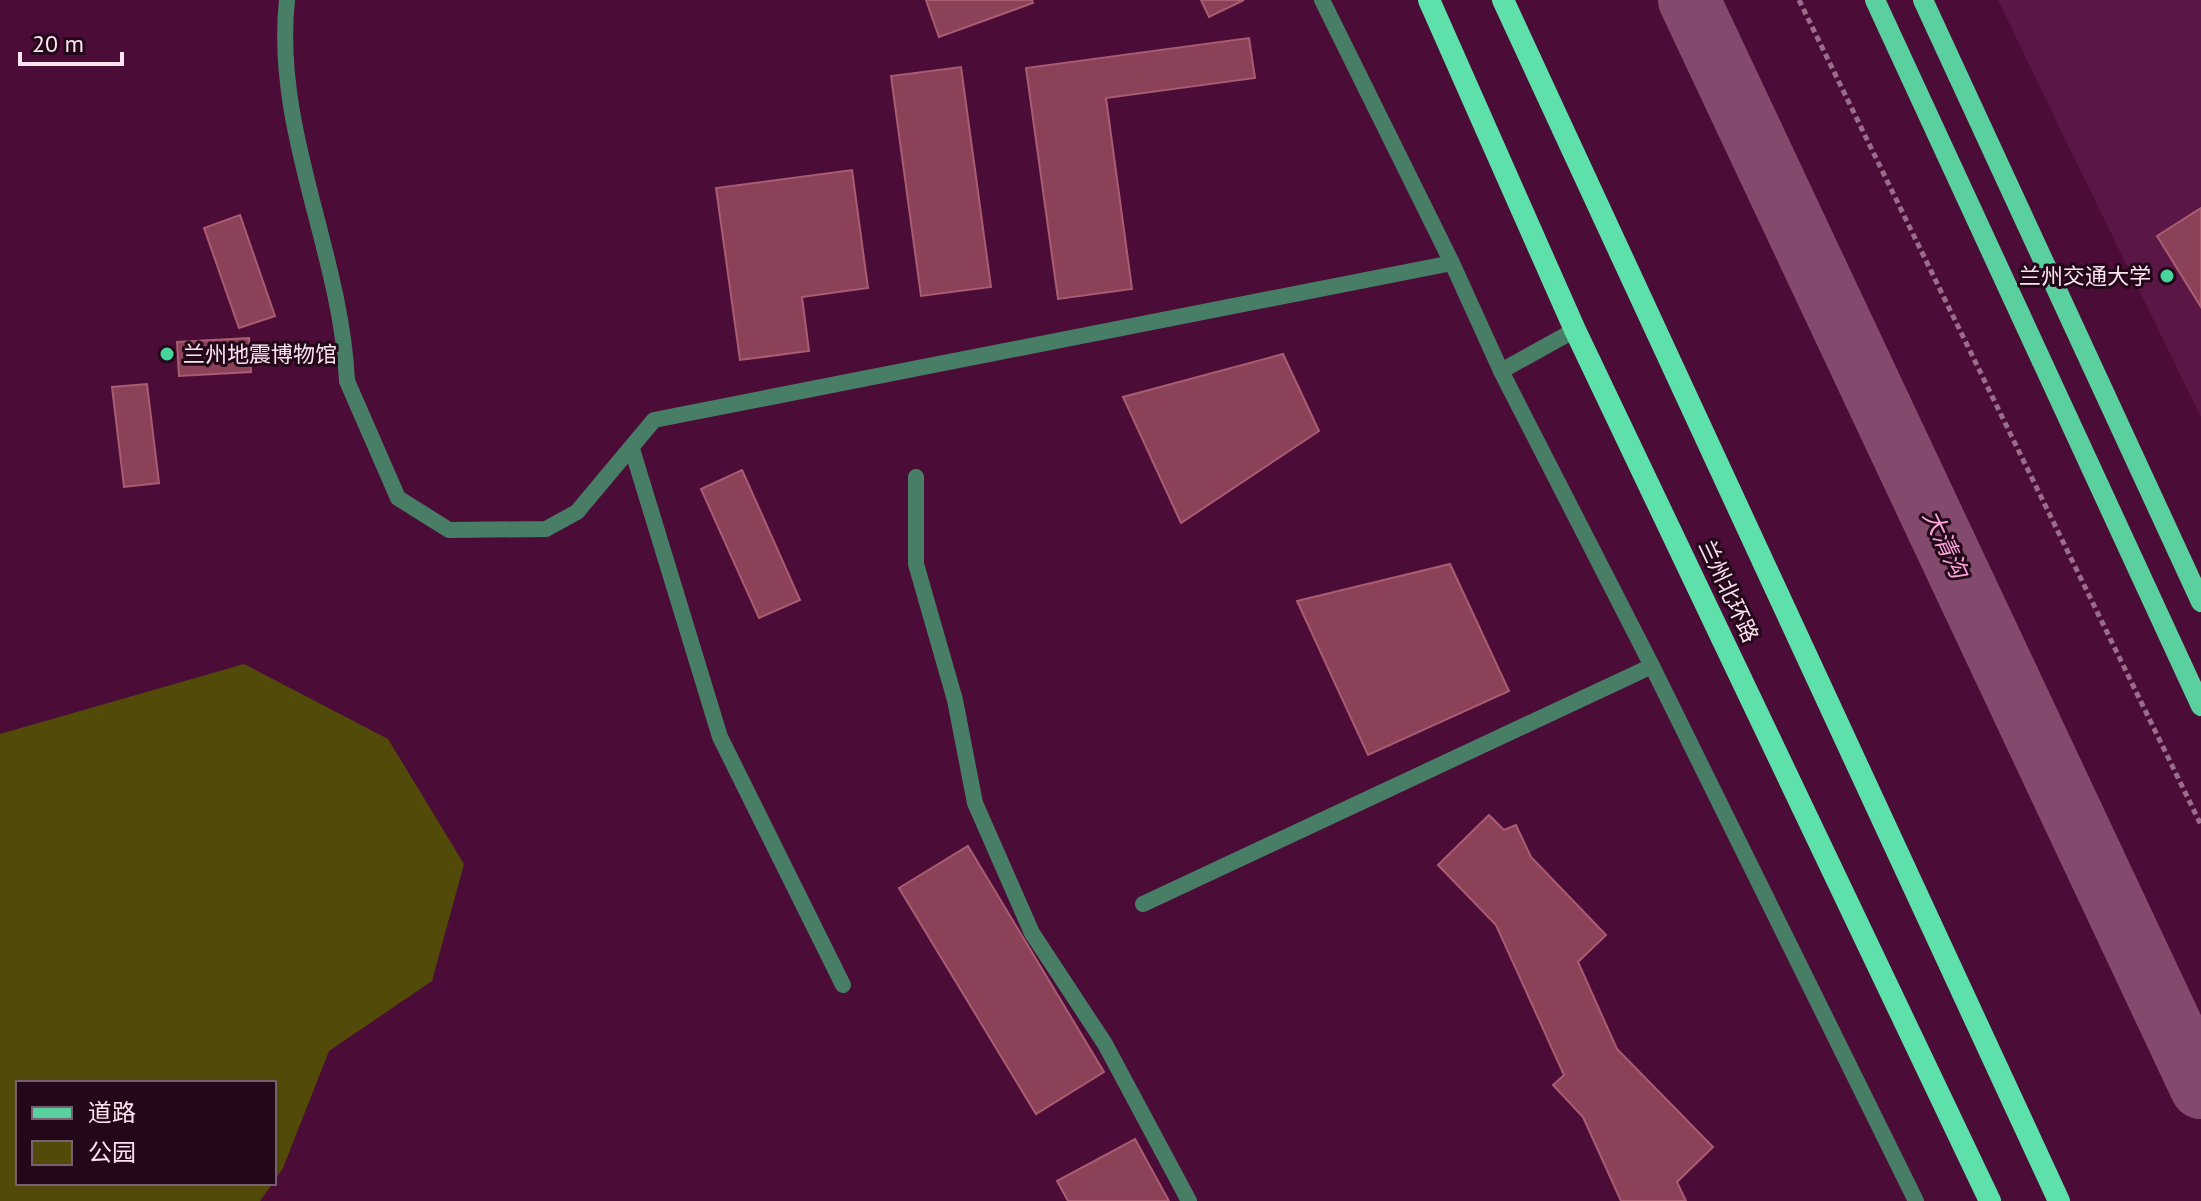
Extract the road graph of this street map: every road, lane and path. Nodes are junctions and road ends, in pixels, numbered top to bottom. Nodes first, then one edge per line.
1 (287, 0) edge
2 (1322, 0) edge
3 (1429, 0) edge
4 (1503, 0) edge
5 (1799, 0) edge
6 (1875, 0) edge
7 (1923, 0) edge
8 (1452, 263) junction
9 (1575, 330) junction
10 (1501, 371) junction
11 (632, 449) junction
12 (916, 477) dead end
13 (2201, 602) edge
14 (1652, 666) junction
15 (2201, 706) edge
16 (2201, 825) edge
17 (1143, 904) dead end
18 (843, 985) dead end
19 (1189, 1201) edge
20 (1916, 1201) edge
21 (1990, 1201) edge
22 (2059, 1201) edge

1 - 11 street
2 - 8 street
3 - 9 highway, 兰州北环路
4 - 22 highway, 兰州北环路
5 - 16 path
6 - 15 main road
7 - 13 main road
8 - 10 street
8 - 11 street
9 - 10 street
9 - 21 highway, 兰州北环路
10 - 14 street
11 - 18 street
12 - 19 street
14 - 17 street
14 - 20 street

